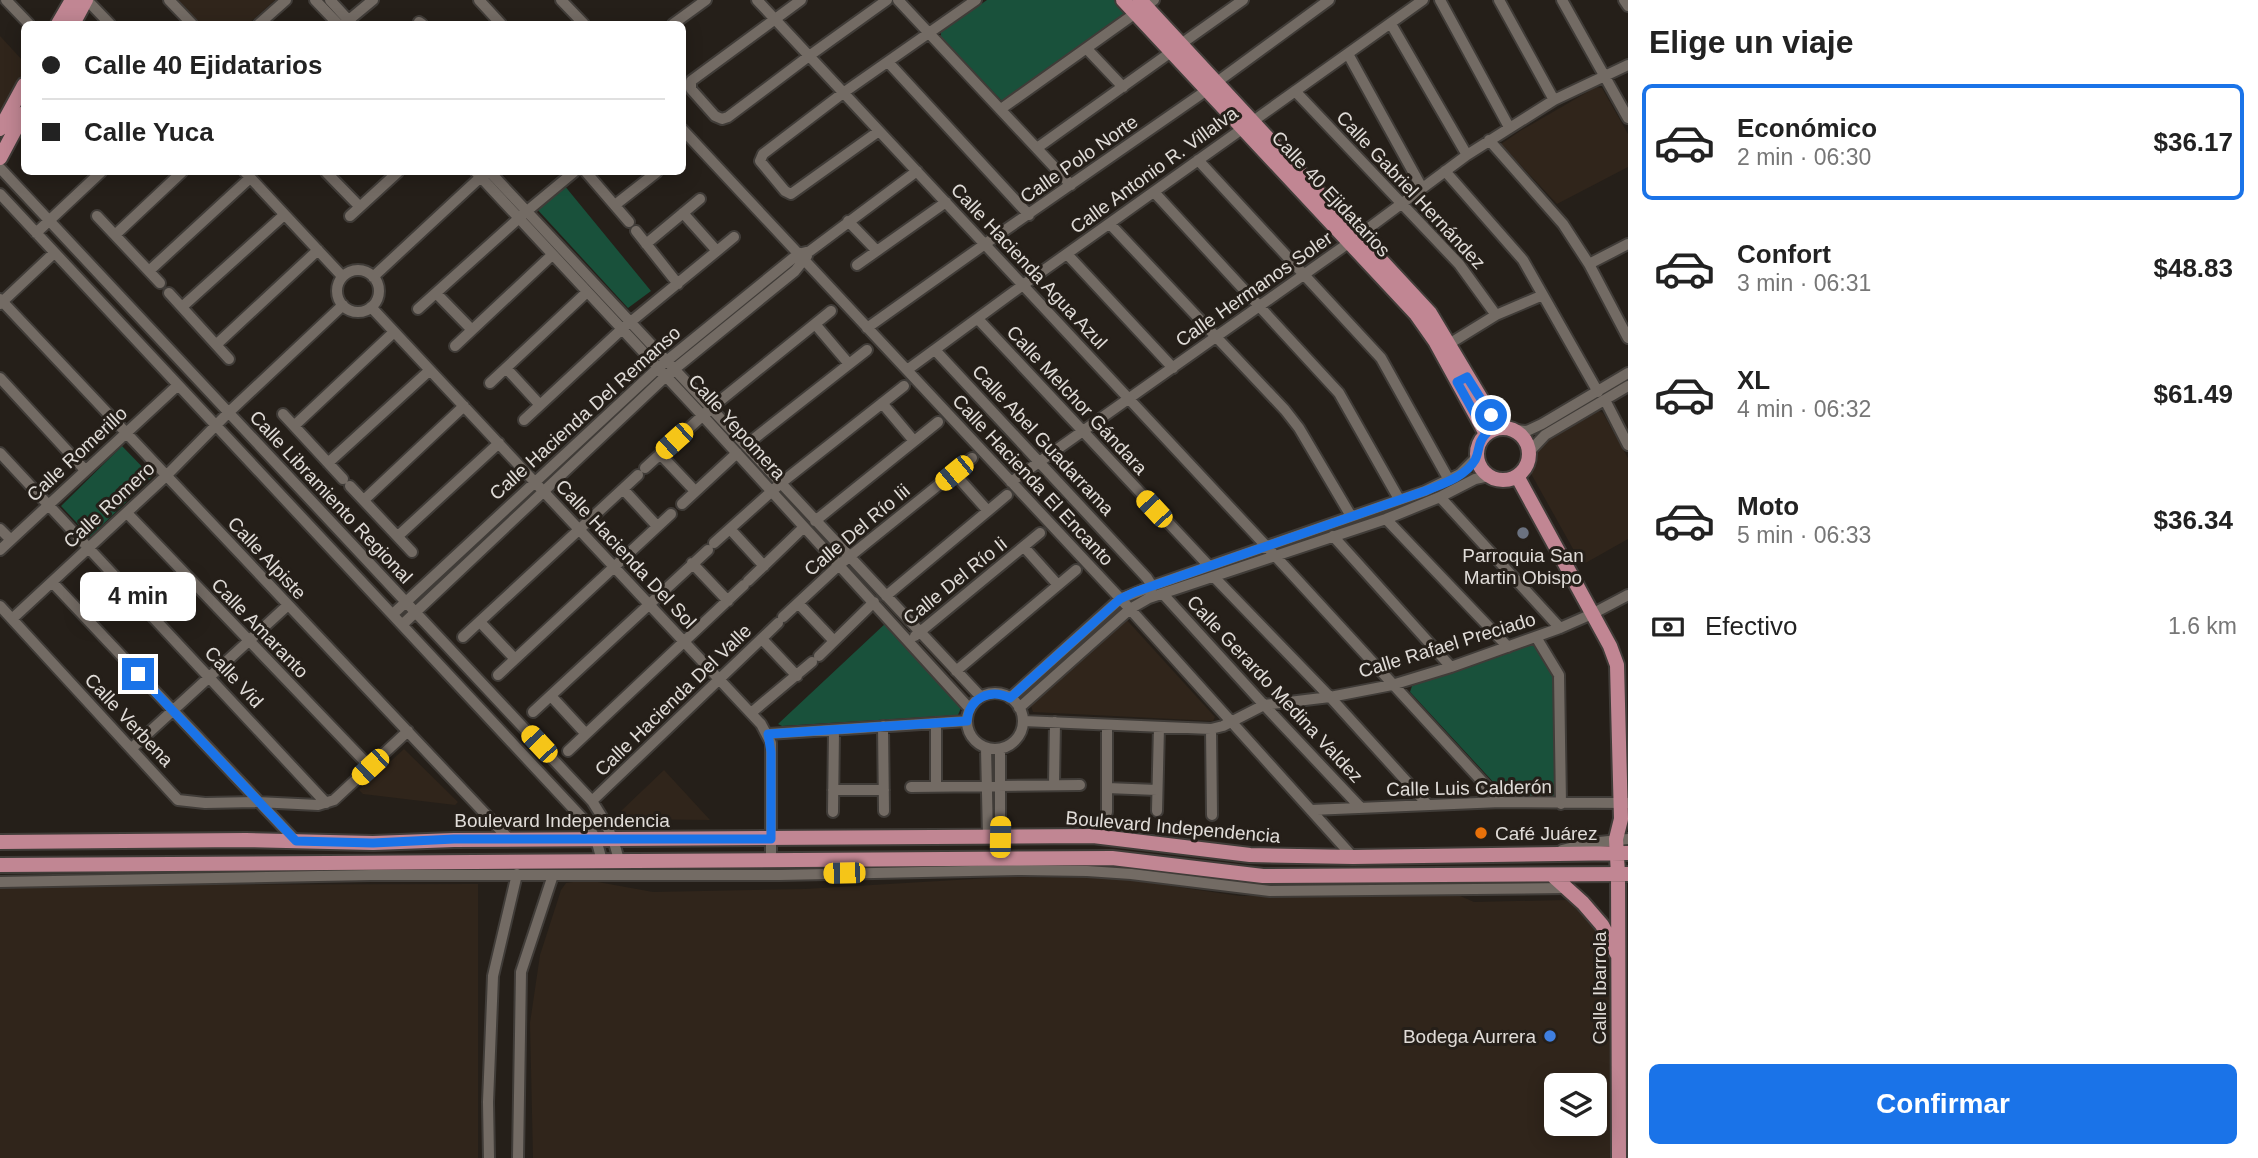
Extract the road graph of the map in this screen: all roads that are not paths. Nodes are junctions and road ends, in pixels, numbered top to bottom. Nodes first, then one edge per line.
1 (6, 0) edge
2 (72, 0) edge
3 (87, 0) edge
4 (169, 0) edge
5 (286, 0) edge
6 (315, 0) edge
7 (330, 0) edge
8 (373, 0) edge
9 (479, 0) edge
10 (561, 0) edge
11 (706, 0) edge
12 (757, 0) edge
13 (801, 0) edge
14 (887, 0) edge
15 (898, 0) edge
16 (976, 0) edge
17 (1123, 0) edge
18 (1243, 0) edge
19 (1329, 0) edge
20 (1423, 0) edge
21 (1440, 0) edge
22 (1499, 0) edge
23 (1562, 0) edge
24 (1624, 0) edge
25 (1144, 5) edge
26 (1628, 6) edge
27 (774, 19) junction
28 (26, 21) edge
29 (60, 21) edge
30 (75, 21) edge
31 (107, 21) edge
32 (189, 21) edge
33 (263, 21) edge
34 (341, 21) edge
35 (343, 21) edge
36 (348, 21) edge
37 (499, 21) edge
38 (581, 21) edge
39 (677, 21) edge
40 (1391, 24) junction
41 (930, 33) junction
42 (1176, 48) junction
43 (1087, 49) junction
44 (1348, 54) junction
45 (809, 56) junction
46 (888, 62) junction
47 (1628, 65) edge
48 (1606, 75) junction
49 (1212, 86) junction
50 (1123, 87) junction
51 (21, 90) edge
52 (1296, 91) junction
53 (843, 93) junction
54 (1555, 100) junction
55 (1001, 109) junction
56 (1628, 118) edge
57 (21, 119) edge
58 (1248, 125) junction
59 (1509, 127) junction
60 (0, 129) edge
61 (879, 131) junction
62 (686, 134) edge
63 (1489, 140) junction
64 (1037, 148) junction
65 (1466, 155) junction
66 (0, 158) edge
67 (1198, 160) junction
68 (0, 167) edge
69 (917, 171) junction
70 (1445, 171) junction
71 (98, 175) edge
72 (179, 175) edge
73 (247, 175) edge
74 (330, 175) edge
75 (395, 175) edge
76 (481, 175) edge
77 (485, 175) edge
78 (570, 175) edge
79 (589, 175) edge
80 (648, 175) edge
81 (1071, 186) junction
82 (1422, 188) junction
83 (1154, 192) junction
84 (0, 194) edge
85 (700, 199) dead end
86 (946, 202) junction
87 (1401, 204) junction
88 (615, 205) junction
89 (360, 207) junction
90 (683, 214) junction
91 (284, 215) junction
92 (523, 215) junction
93 (1029, 215) junction
94 (97, 216) dead end
95 (351, 216) dead end
96 (49, 220) junction
97 (848, 221) junction
98 (1110, 224) junction
99 (36, 233) junction
100 (114, 235) junction
101 (734, 237) dead end
102 (1354, 239) junction
103 (646, 244) junction
104 (985, 244) junction
105 (1628, 244) edge
106 (318, 250) junction
107 (876, 250) junction
108 (717, 251) junction
109 (54, 253) junction
110 (1067, 254) junction
111 (552, 255) junction
112 (804, 255) junction
113 (1589, 264) junction
114 (857, 265) dead end
115 (149, 271) junction
116 (1305, 274) junction
117 (342, 276) junction
118 (373, 277) junction
119 (160, 283) dead end
120 (678, 284) junction
121 (1023, 285) junction
122 (587, 292) junction
123 (169, 293) dead end
124 (436, 293) junction
125 (1544, 295) junction
126 (1, 302) edge
127 (343, 305) junction
128 (1260, 306) junction
129 (182, 307) junction
130 (371, 307) junction
131 (418, 309) dead end
132 (831, 311) dead end
133 (1496, 316) junction
134 (978, 318) junction
135 (815, 324) junction
136 (626, 326) junction
137 (867, 328) junction
138 (471, 330) junction
139 (394, 332) junction
140 (1215, 337) junction
141 (1628, 338) edge
142 (217, 344) junction
143 (1449, 344) junction
144 (455, 346) dead end
145 (867, 350) dead end
146 (935, 350) junction
147 (229, 359) dead end
148 (849, 364) junction
149 (506, 368) junction
150 (666, 368) junction
151 (1173, 368) junction
152 (430, 370) junction
153 (907, 370) junction
154 (1628, 373) edge
155 (0, 378) edge
156 (1462, 380) junction
157 (489, 383) dead end
158 (178, 385) junction
159 (904, 386) dead end
160 (1628, 386) edge
161 (1601, 396) junction
162 (1129, 398) junction
163 (882, 403) junction
164 (540, 405) junction
165 (464, 406) junction
166 (707, 411) junction
167 (228, 413) junction
168 (283, 414) dead end
169 (524, 420) dead end
170 (938, 422) dead end
171 (216, 425) junction
172 (294, 426) junction
173 (1508, 429) junction
174 (1082, 432) junction
175 (125, 433) junction
176 (1486, 434) junction
177 (914, 441) junction
178 (499, 443) junction
179 (1628, 445) edge
180 (742, 449) junction
181 (1529, 452) junction
182 (0, 453) edge
183 (660, 454) junction
184 (1477, 457) junction
185 (972, 458) dead end
186 (328, 463) junction
187 (1039, 463) junction
188 (86, 470) junction
189 (954, 473) junction
190 (166, 476) junction
191 (1489, 476) junction
192 (1517, 476) junction
193 (1449, 480) junction
194 (535, 481) junction
195 (1011, 482) junction
196 (781, 483) junction
197 (623, 489) junction
198 (544, 490) junction
199 (695, 491) junction
200 (771, 491) junction
201 (1007, 495) dead end
202 (1440, 497) junction
203 (1399, 499) junction
204 (364, 500) junction
205 (48, 504) junction
206 (682, 504) dead end
207 (988, 511) junction
208 (127, 513) junction
209 (671, 514) dead end
210 (1352, 516) junction
211 (1385, 519) junction
212 (815, 521) junction
213 (657, 526) junction
214 (804, 527) junction
215 (0, 529) edge
216 (580, 529) junction
217 (730, 529) junction
218 (1040, 533) dead end
219 (398, 536) junction
220 (1333, 536) junction
221 (11, 540) junction
222 (1024, 547) junction
223 (1267, 547) junction
224 (89, 548) junction
225 (0, 550) edge
226 (412, 552) dead end
227 (849, 557) junction
228 (1276, 557) junction
229 (692, 563) junction
230 (839, 565) junction
231 (614, 566) junction
232 (764, 566) junction
233 (1209, 566) junction
234 (1076, 570) dead end
235 (1214, 578) junction
236 (52, 582) junction
237 (1058, 585) junction
238 (1152, 586) junction
239 (1163, 594) junction
240 (1628, 595) edge
241 (886, 596) junction
242 (1149, 598) junction
243 (1120, 599) junction
244 (728, 601) junction
245 (406, 602) junction
246 (874, 602) junction
247 (648, 603) junction
248 (798, 603) junction
249 (288, 605) junction
250 (0, 606) edge
251 (1130, 609) junction
252 (415, 612) junction
253 (393, 614) junction
254 (1592, 614) junction
255 (12, 619) junction
256 (781, 620) joint
257 (480, 622) junction
258 (403, 624) junction
259 (1560, 628) junction
260 (919, 632) junction
261 (463, 637) dead end
262 (1535, 637) junction
263 (762, 639) junction
264 (834, 641) junction
265 (909, 641) junction
266 (248, 642) junction
267 (684, 643) junction
268 (1507, 647) junction
269 (515, 659) junction
270 (1622, 665) edge
271 (1451, 667) junction
272 (956, 671) junction
273 (498, 675) dead end
274 (797, 676) junction
275 (210, 677) junction
276 (719, 678) junction
277 (1392, 685) junction
278 (551, 696) junction
279 (981, 697) junction
280 (1330, 697) junction
281 (1010, 698) junction
282 (1264, 705) junction
283 (1019, 708) junction
284 (970, 709) junction
285 (173, 711) junction
286 (533, 712) dead end
287 (751, 713) junction
288 (967, 721) junction
289 (1023, 721) junction
290 (1232, 721) junction
291 (1055, 722) junction
292 (936, 723) junction
293 (1107, 725) junction
294 (883, 726) junction
295 (1159, 727) junction
296 (1211, 729) junction
297 (834, 730) junction
298 (408, 731) junction
299 (586, 734) junction
300 (768, 734) junction
301 (132, 748) junction
302 (986, 748) junction
303 (1000, 749) junction
304 (568, 751) dead end
305 (370, 767) junction
306 (1054, 784) junction
307 (987, 785) junction
308 (1001, 785) junction
309 (1080, 785) dead end
310 (936, 786) junction
311 (911, 787) dead end
312 (1107, 788) junction
313 (833, 790) junction
314 (884, 790) junction
315 (1157, 790) junction
316 (592, 801) junction
317 (257, 802) junction
318 (1501, 802) junction
319 (326, 803) junction
320 (1624, 803) edge
321 (1561, 804) junction
322 (1428, 805) junction
323 (1361, 808) junction
324 (1311, 810) junction
325 (884, 811) dead end
326 (1157, 811) dead end
327 (833, 812) dead end
328 (1107, 812) dead end
329 (1212, 816) dead end
330 (994, 837) junction
331 (596, 839) junction
332 (614, 839) junction
333 (771, 839) junction
334 (510, 840) junction
335 (296, 841) junction
336 (0, 842) edge
337 (1623, 844) edge
338 (1353, 857) junction
339 (771, 859) junction
340 (619, 860) junction
341 (602, 861) junction
342 (0, 865) edge
343 (845, 866) junction
344 (517, 874) junction
345 (1623, 874) edge
346 (553, 875) junction
347 (1552, 875) junction
348 (0, 882) edge
349 (1566, 888) junction
350 (1618, 956) junction
351 (489, 1158) edge
352 (518, 1158) edge
353 (1619, 1158) edge

1 - 28 street
2 - 29 main road
3 - 30 main road
3 - 31 street
4 - 32 street
5 - 33 street
6 - 34 street
7 - 35 street
8 - 36 street
9 - 37 street
10 - 38 street
11 - 39 street
12 - 27 street, Calle Hacienda Agua Azul
13 - 27 street
14 - 45 street
15 - 41 street
16 - 41 street
17 - 25 main road, Calle 40 Ejidatarios
18 - 42 street
19 - 49 street, Calle Polo Norte
20 - 40 street, Calle Antonio R. Villalva
21 - 59 street
22 - 54 street
23 - 48 street
24 - 26 street
25 - 42 main road, Calle 40 Ejidatarios
25 - 43 street
27 - 45 street, Calle Hacienda Agua Azul
27 - 45 street
40 - 44 street, Calle Antonio R. Villalva
40 - 65 street
41 - 46 street
41 - 55 street
42 - 49 main road, Calle 40 Ejidatarios
42 - 50 street
43 - 50 street
43 - 55 street
44 - 52 street, Calle Antonio R. Villalva
44 - 82 street
45 - 53 street, Calle Hacienda Agua Azul
46 - 53 street
46 - 93 street
47 - 48 street, Calle Hermanos Soler
48 - 54 street, Calle Hermanos Soler
48 - 56 street
49 - 58 main road, Calle 40 Ejidatarios
49 - 81 street, Calle Polo Norte
50 - 64 street
51 - 60 main road
52 - 58 street, Calle Antonio R. Villalva
52 - 87 street, Calle Gabriel Hernández
53 - 61 street, Calle Hacienda Agua Azul
53 - 61 street
54 - 59 street, Calle Hermanos Soler
55 - 64 street
57 - 66 main road
58 - 67 street, Calle Antonio R. Villalva
58 - 102 main road, Calle 40 Ejidatarios
59 - 63 street, Calle Hermanos Soler
61 - 69 street, Calle Hacienda Agua Azul
62 - 112 street, Calle Hacienda El Encanto
63 - 65 street, Calle Hermanos Soler
63 - 113 street
64 - 81 street
65 - 70 street, Calle Hermanos Soler
67 - 83 street, Calle Antonio R. Villalva
67 - 116 street
68 - 96 street, Calle Libramiento Regional
69 - 86 street, Calle Hacienda Agua Azul
69 - 97 street, Calle Hacienda Del Remanso
70 - 82 street, Calle Hermanos Soler
70 - 125 street
71 - 96 street
72 - 100 street
73 - 91 street
73 - 115 street
74 - 89 street
75 - 89 street
76 - 118 street
77 - 92 street, Calle Yepomera
78 - 92 street
79 - 88 street
80 - 88 street
81 - 93 street, Calle Polo Norte
82 - 87 street, Calle Hermanos Soler
83 - 98 street, Calle Antonio R. Villalva
83 - 128 street
84 - 99 street, Calle Libramiento Regional
85 - 90 street
86 - 104 street, Calle Hacienda Agua Azul
86 - 107 street
87 - 102 street, Calle Hermanos Soler
87 - 133 street, Calle Gabriel Hernández
88 - 103 street
89 - 95 street
90 - 103 street
90 - 108 street
91 - 106 street
91 - 129 street
92 - 111 street, Calle Yepomera
92 - 124 street
92 - 136 street, Calle Yepomera
93 - 104 street, Calle Polo Norte
94 - 100 street
96 - 99 street
96 - 167 street, Calle Libramiento Regional
97 - 107 street
97 - 112 street, Calle Hacienda Del Remanso
98 - 110 street, Calle Antonio R. Villalva
98 - 140 street
99 - 109 street, Calle Libramiento Regional
100 - 115 street
101 - 108 street
102 - 116 street, Calle Hermanos Soler
102 - 143 main road, Calle 40 Ejidatarios
102 - 156 main road, Calle 40 Ejidatarios
103 - 120 street
104 - 121 street, Calle Hacienda Agua Azul
104 - 137 street, Calle Polo Norte
105 - 113 street
106 - 117 street
106 - 142 street
107 - 114 street
108 - 120 street
109 - 126 street
109 - 158 street, Calle Libramiento Regional
110 - 121 street, Calle Antonio R. Villalva
110 - 151 street
111 - 122 street, Calle Yepomera
111 - 138 street
112 - 137 street, Calle Hacienda El Encanto
112 - 150 street, Calle Hacienda Del Remanso
113 - 141 street
115 - 119 street
116 - 128 street, Calle Hermanos Soler
116 - 193 street
117 - 118 street
117 - 127 street
118 - 130 street
120 - 136 street
121 - 134 street, Calle Antonio R. Villalva
121 - 162 street, Calle Hacienda Agua Azul
122 - 136 street, Calle Yepomera
122 - 149 street
123 - 129 street
124 - 131 street
124 - 138 street
125 - 133 street
125 - 161 street
126 - 175 street, Calle Alpiste
127 - 130 street
127 - 167 street, Calle Romero
128 - 140 street, Calle Hermanos Soler
128 - 203 street
129 - 142 street
130 - 139 street, Calle Hacienda Del Sol
132 - 135 street
133 - 143 street
134 - 146 street, Calle Antonio R. Villalva
134 - 174 street, Calle Melchor Gándara
135 - 148 street
135 - 166 street
136 - 150 street, Calle Yepomera
136 - 164 street
137 - 153 street, Calle Hacienda El Encanto
138 - 144 street
139 - 152 street, Calle Hacienda Del Sol
139 - 172 street
140 - 151 street, Calle Hermanos Soler
140 - 210 street
142 - 147 street
143 - 156 main road, Calle 40 Ejidatarios
145 - 148 street
146 - 153 street, Calle Antonio R. Villalva
146 - 187 street, Calle Abel Guadarrama
148 - 180 street
149 - 157 street
149 - 164 street
150 - 166 street, Calle Yepomera
150 - 194 street, Calle Hacienda Del Remanso
150 - 198 street, Calle Hacienda Del Remanso
151 - 162 street, Calle Hermanos Soler
152 - 165 street, Calle Hacienda Del Sol
152 - 186 street
153 - 195 street, Calle Hacienda El Encanto
154 - 161 street
155 - 188 street
156 - 173 main road, Calle 40 Ejidatarios
156 - 176 main road, Calle 40 Ejidatarios
158 - 171 street, Calle Libramiento Regional
158 - 175 street, Calle Romerillo
159 - 163 street
160 - 161 street
161 - 173 street
161 - 179 street
161 - 181 street
162 - 174 street, Calle Hermanos Soler
162 - 223 street, Calle Hacienda Agua Azul
163 - 177 street
163 - 196 street
164 - 169 street
165 - 178 street, Calle Hacienda Del Sol
165 - 204 street
166 - 180 street, Calle Yepomera
166 - 183 street
167 - 171 street, Calle Romero
167 - 245 street, Calle Libramiento Regional
168 - 172 street
170 - 177 street
171 - 190 street, Calle Romero
171 - 253 street, Calle Libramiento Regional
172 - 186 street
173 - 176 main road
173 - 181 main road
174 - 187 street, Calle Hermanos Soler
174 - 233 street, Calle Melchor Gándara
175 - 188 street, Calle Romerillo
175 - 190 street, Calle Alpiste
176 - 184 main road
177 - 212 street
178 - 194 street, Calle Hacienda Del Sol
178 - 219 street
180 - 196 street, Calle Yepomera
180 - 199 street
180 - 200 street, Calle Yepomera
181 - 192 main road
182 - 205 street, Calle Vid
183 - 197 street
183 - 199 street
184 - 191 main road
184 - 193 street
185 - 189 street, Calle Del Río Iii
186 - 204 street
187 - 195 street, Calle Hermanos Soler
187 - 238 street, Calle Abel Guadarrama
188 - 205 street, Calle Romerillo
189 - 207 street
189 - 227 street, Calle Del Río Iii
190 - 208 street, Calle Romero
190 - 249 street, Calle Alpiste
191 - 192 main road
191 - 202 street
192 - 254 main road
193 - 203 street
194 - 198 street, Calle Hacienda Del Sol
194 - 245 street, Calle Hacienda Del Remanso
195 - 243 street, Calle Hacienda El Encanto
196 - 200 street
196 - 212 street, Calle Yepomera
197 - 213 street
197 - 216 street
198 - 216 street, Calle Hacienda Del Sol
198 - 252 street, Calle Hacienda Del Remanso
199 - 206 street
200 - 214 street, Calle Yepomera
200 - 217 street
201 - 207 street
202 - 211 street
202 - 259 street
203 - 210 street
204 - 219 street
205 - 221 street, Calle Romerillo
205 - 224 street, Calle Vid
207 - 241 street
208 - 224 street, Calle Romero
208 - 266 street, Calle Amaranto
209 - 213 street
210 - 223 street
211 - 220 street
211 - 268 street
212 - 227 street, Calle Yepomera
213 - 231 street
214 - 230 street, Calle Yepomera
214 - 232 street
215 - 221 street
216 - 231 street, Calle Hacienda Del Sol
216 - 257 street
217 - 229 street
217 - 232 street
218 - 222 street, Calle Del Río Ii
219 - 226 street
220 - 228 street
220 - 271 street
221 - 225 street, Calle Romerillo
222 - 237 street, Calle Del Río Ii
222 - 260 street, Calle Del Río Ii
223 - 228 street, Calle Hacienda Agua Azul
223 - 233 street
224 - 236 street, Calle Romero
224 - 275 street, Calle Vid
227 - 230 street, Calle Del Río Iii
227 - 241 street, Calle Yepomera
228 - 235 street
228 - 277 street, Calle Hacienda Agua Azul
229 - 244 street
229 - 247 street
230 - 246 street, Calle Yepomera
230 - 248 street, Calle Del Río Iii
231 - 247 street, Calle Hacienda Del Sol
231 - 269 street
232 - 244 street
233 - 238 street
234 - 237 street
235 - 239 street
235 - 280 street
236 - 255 street, Calle Romero
236 - 285 street
237 - 272 street
238 - 242 street
238 - 243 street
239 - 242 street
239 - 282 street, Calle Gerardo Medina Valdez
240 - 254 street, Calle Rafael Preciado
241 - 260 street, Calle Yepomera
242 - 251 street
243 - 251 street, Calle Hacienda El Encanto
243 - 281 street
244 - 267 street
245 - 252 street, Calle Libramiento Regional
245 - 253 street, Calle Hacienda Del Remanso
246 - 264 street
246 - 265 street, Calle Yepomera
247 - 267 street, Calle Hacienda Del Sol
247 - 278 street
248 - 256 street, Calle Del Río Iii
248 - 264 street, Calle Del Río Iii
249 - 266 street
249 - 298 street, Calle Alpiste
250 - 255 street, Calle Verbena
251 - 283 street
251 - 290 street, Calle Hacienda El Encanto
252 - 258 street, Calle Hacienda Del Remanso
252 - 316 street, Calle Libramiento Regional
253 - 258 street, Calle Libramiento Regional
254 - 259 street, Calle Rafael Preciado
254 - 270 main road
255 - 301 street, Calle Verbena
256 - 263 street, Calle Hacienda Del Valle
257 - 261 street
257 - 269 street
258 - 331 street, Calle Libramiento Regional
259 - 262 street, Calle Rafael Preciado
260 - 265 street, Calle Del Río Ii
260 - 272 street, Calle Yepomera
262 - 268 street, Calle Rafael Preciado
262 - 321 street
263 - 274 street
263 - 276 street, Calle Hacienda Del Valle
264 - 274 street
265 - 284 street, Calle Yepomera
266 - 275 street
266 - 305 street, Calle Amaranto
267 - 276 street, Calle Hacienda Del Sol
267 - 299 street
268 - 271 street, Calle Rafael Preciado
269 - 273 street
270 - 320 main road, Calle Ibarrola
271 - 277 street, Calle Rafael Preciado
272 - 279 street, Calle Yepomera
274 - 287 street
275 - 285 street
275 - 319 street, Calle Vid
276 - 287 street, Calle Hacienda Del Sol
276 - 316 street, Calle Hacienda Del Valle
277 - 280 street, Calle Rafael Preciado
277 - 318 street, Calle Hacienda Agua Azul
278 - 286 street
278 - 299 street
279 - 281 street
279 - 284 street
280 - 282 street, Calle Rafael Preciado
280 - 322 street
281 - 283 street
282 - 290 street, Calle Rafael Preciado
282 - 323 street, Calle Gerardo Medina Valdez
283 - 289 street
284 - 288 street
285 - 301 street
285 - 317 street
287 - 300 street, Calle Hacienda Del Sol
288 - 292 street
288 - 302 street
289 - 291 street, Calle Rafael Preciado
289 - 303 street
290 - 296 street, Calle Rafael Preciado
290 - 324 street, Calle Hacienda El Encanto
291 - 293 street, Calle Rafael Preciado
291 - 306 street
292 - 294 street
292 - 310 street
293 - 295 street, Calle Rafael Preciado
293 - 312 street
294 - 297 street
294 - 314 street
295 - 296 street, Calle Rafael Preciado
295 - 315 street
296 - 329 street
297 - 300 street
297 - 313 street
298 - 305 street
298 - 334 street, Calle Alpiste
299 - 304 street
300 - 333 street
301 - 317 street, Calle Verbena
302 - 303 street
302 - 307 street
303 - 308 street
305 - 319 street
306 - 308 street
306 - 309 street
307 - 308 street
307 - 310 street
307 - 330 street
308 - 330 street
310 - 311 street
312 - 315 street
312 - 328 street
313 - 314 street
313 - 327 street
314 - 325 street
315 - 326 street
316 - 332 street, Calle Libramiento Regional
317 - 319 street, Calle Verbena
317 - 335 street
318 - 321 street, Calle Luis Calderón
318 - 322 street, Calle Luis Calderón
320 - 321 street, Calle Luis Calderón
320 - 337 main road, Calle Ibarrola
322 - 323 street, Calle Luis Calderón
323 - 324 street, Calle Luis Calderón
324 - 338 street, Calle Hacienda El Encanto
330 - 333 main road, Boulevard Independencia
330 - 338 main road, Boulevard Independencia
331 - 332 main road, Boulevard Independencia
331 - 334 main road, Boulevard Independencia
331 - 341 street, Calle Libramiento Regional
332 - 333 main road, Boulevard Independencia
332 - 340 street, Calle Libramiento Regional
333 - 339 street
334 - 335 main road, Boulevard Independencia
335 - 336 main road, Boulevard Independencia
337 - 338 main road, Boulevard Independencia
337 - 345 main road, Calle Ibarrola
339 - 340 main road, Boulevard Independencia
339 - 343 main road, Boulevard Independencia
340 - 341 main road, Boulevard Independencia
341 - 342 main road, Boulevard Independencia
343 - 346 street
343 - 347 main road, Boulevard Independencia
343 - 349 street
344 - 346 street
344 - 348 street
344 - 351 street
345 - 347 main road, Boulevard Independencia
345 - 350 main road, Calle Ibarrola
346 - 352 street
347 - 349 main road
349 - 350 main road
350 - 353 main road, Calle Ibarrola

